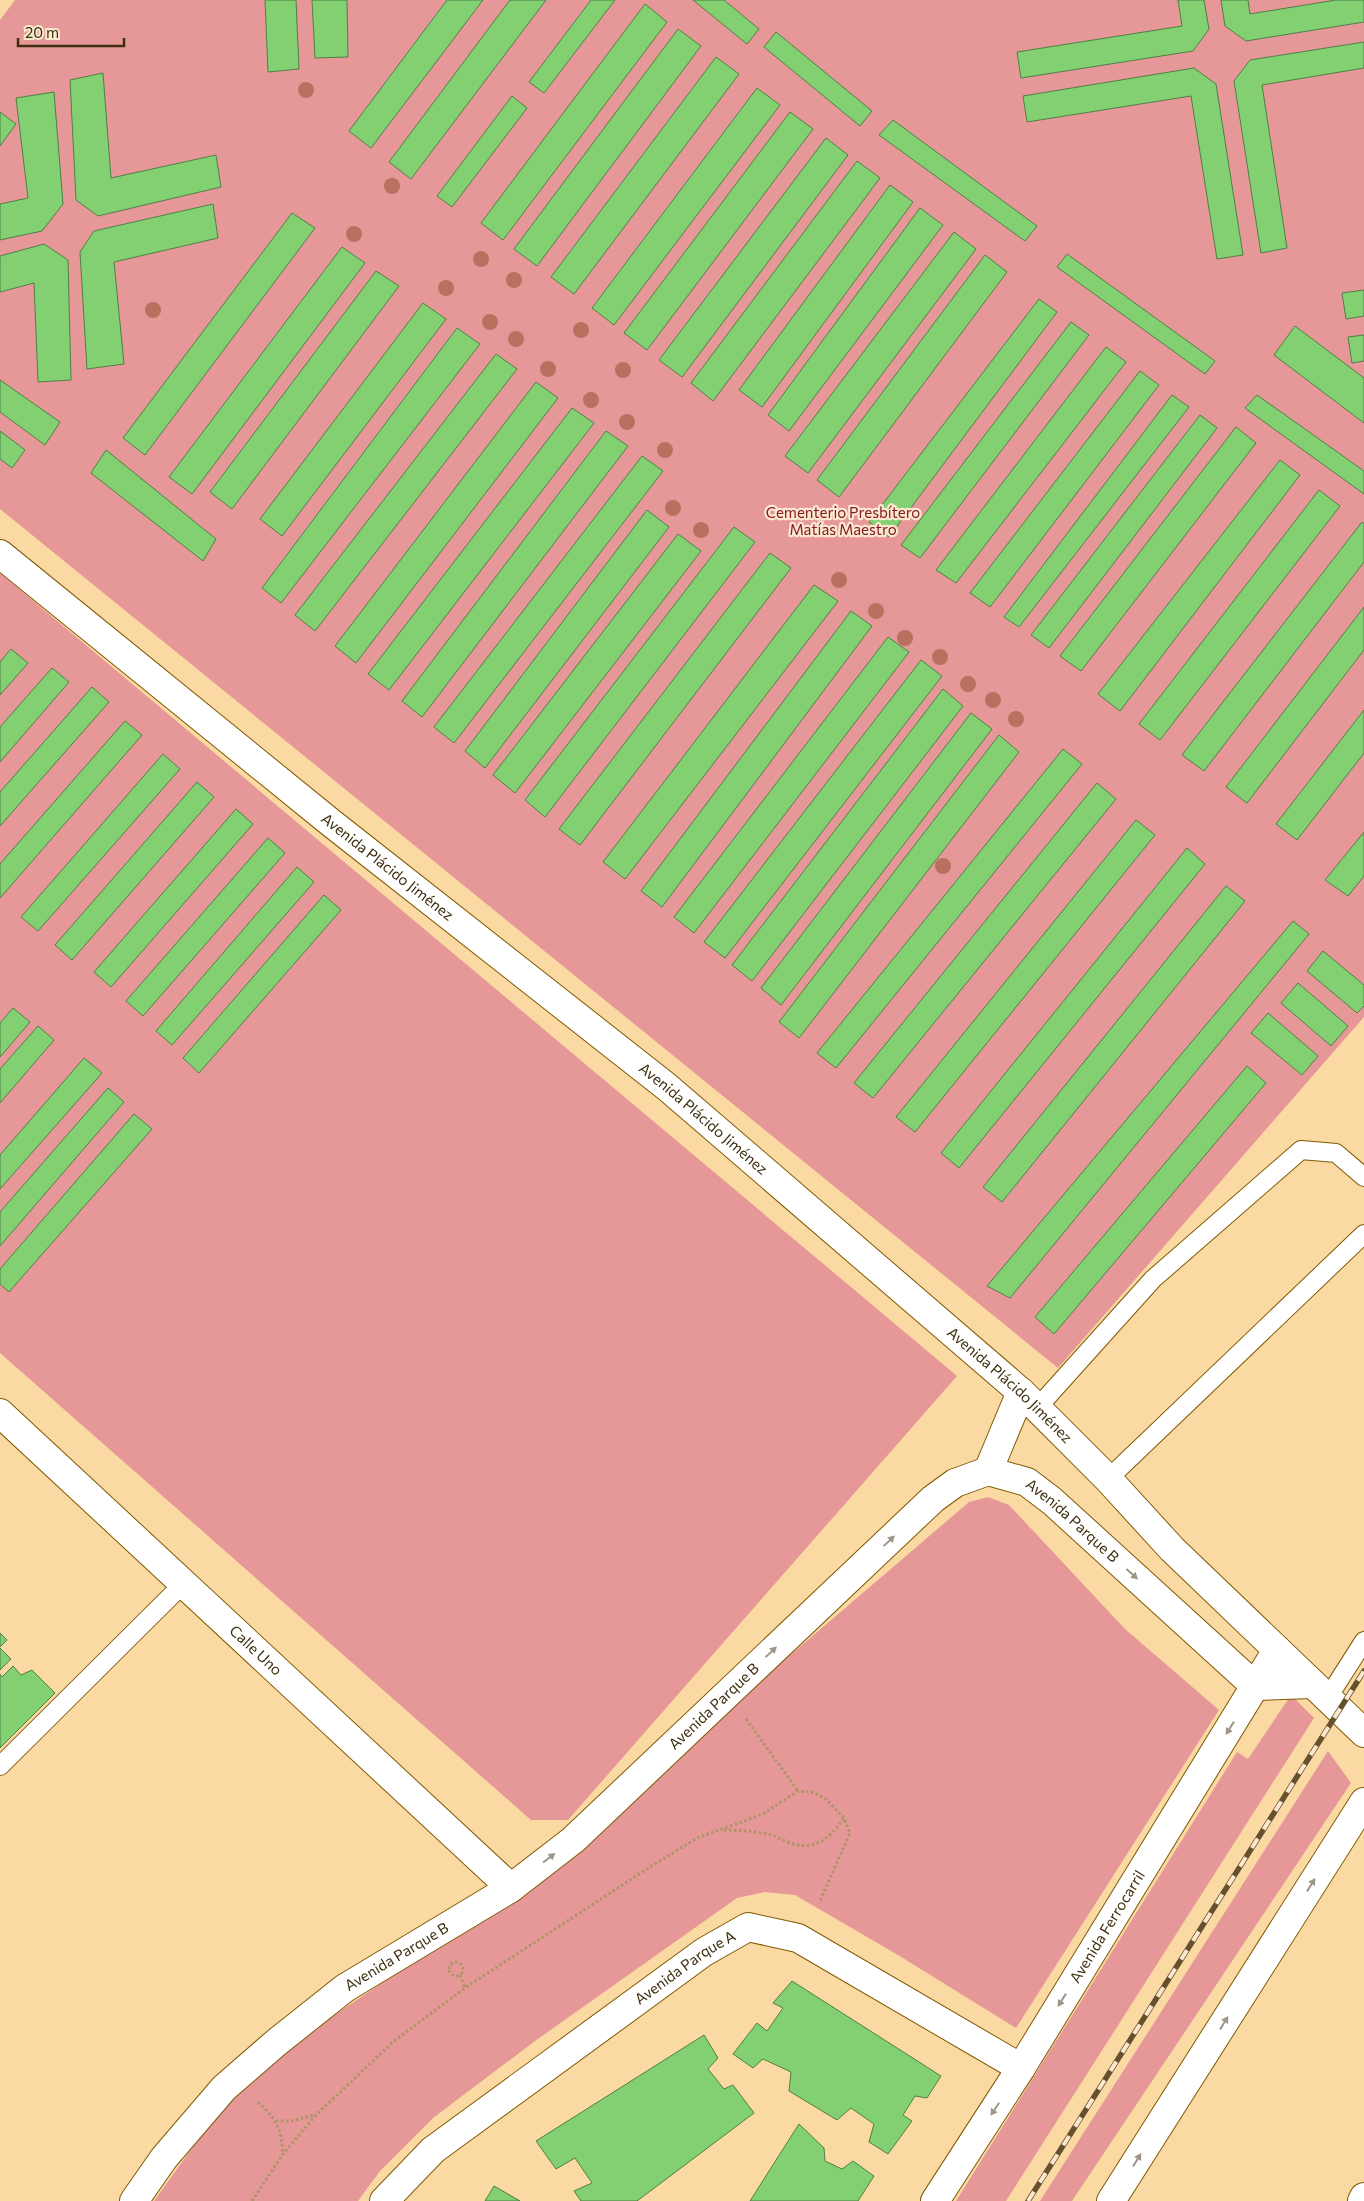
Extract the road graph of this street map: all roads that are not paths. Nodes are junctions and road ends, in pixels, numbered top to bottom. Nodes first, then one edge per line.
1 (0, 554) edge
2 (1364, 1177) edge
3 (1364, 1234) edge
4 (1030, 1400) junction
5 (0, 1413) edge
6 (988, 1471) junction
7 (1108, 1478) junction
8 (183, 1584) junction
9 (1364, 1641) edge
10 (1277, 1650) junction
11 (1255, 1686) junction
12 (1320, 1691) junction
13 (1364, 1732) edge
14 (0, 1766) edge
15 (1364, 1802) edge
16 (511, 1888) junction
17 (1021, 2068) junction
18 (1364, 2197) edge
19 (134, 2201) edge
20 (384, 2201) edge
21 (935, 2201) edge
22 (1111, 2201) edge
23 (1362, 2201) edge

1 - 4 street, Avenida Plácido Jiménez
2 - 4 lane
3 - 7 lane
4 - 6 street
4 - 7 street, Avenida Plácido Jiménez
5 - 8 street, Calle Uno
6 -> 11 street, Avenida Parque B
16 -> 6 street, Avenida Parque B
7 - 10 street, Avenida Plácido Jiménez
8 - 14 lane
8 - 16 street, Calle Uno
9 - 12 lane
10 - 11 street, Avenida Ferrocarril
10 - 12 street, Avenida Plácido Jiménez
11 - 12 street
11 -> 17 street, Avenida Ferrocarril
12 - 13 street, Avenida Plácido Jiménez
22 -> 15 street
16 - 19 street, Avenida Parque B
17 - 20 street, Avenida Parque A
17 -> 21 street, Avenida Ferrocarril
18 - 23 street

